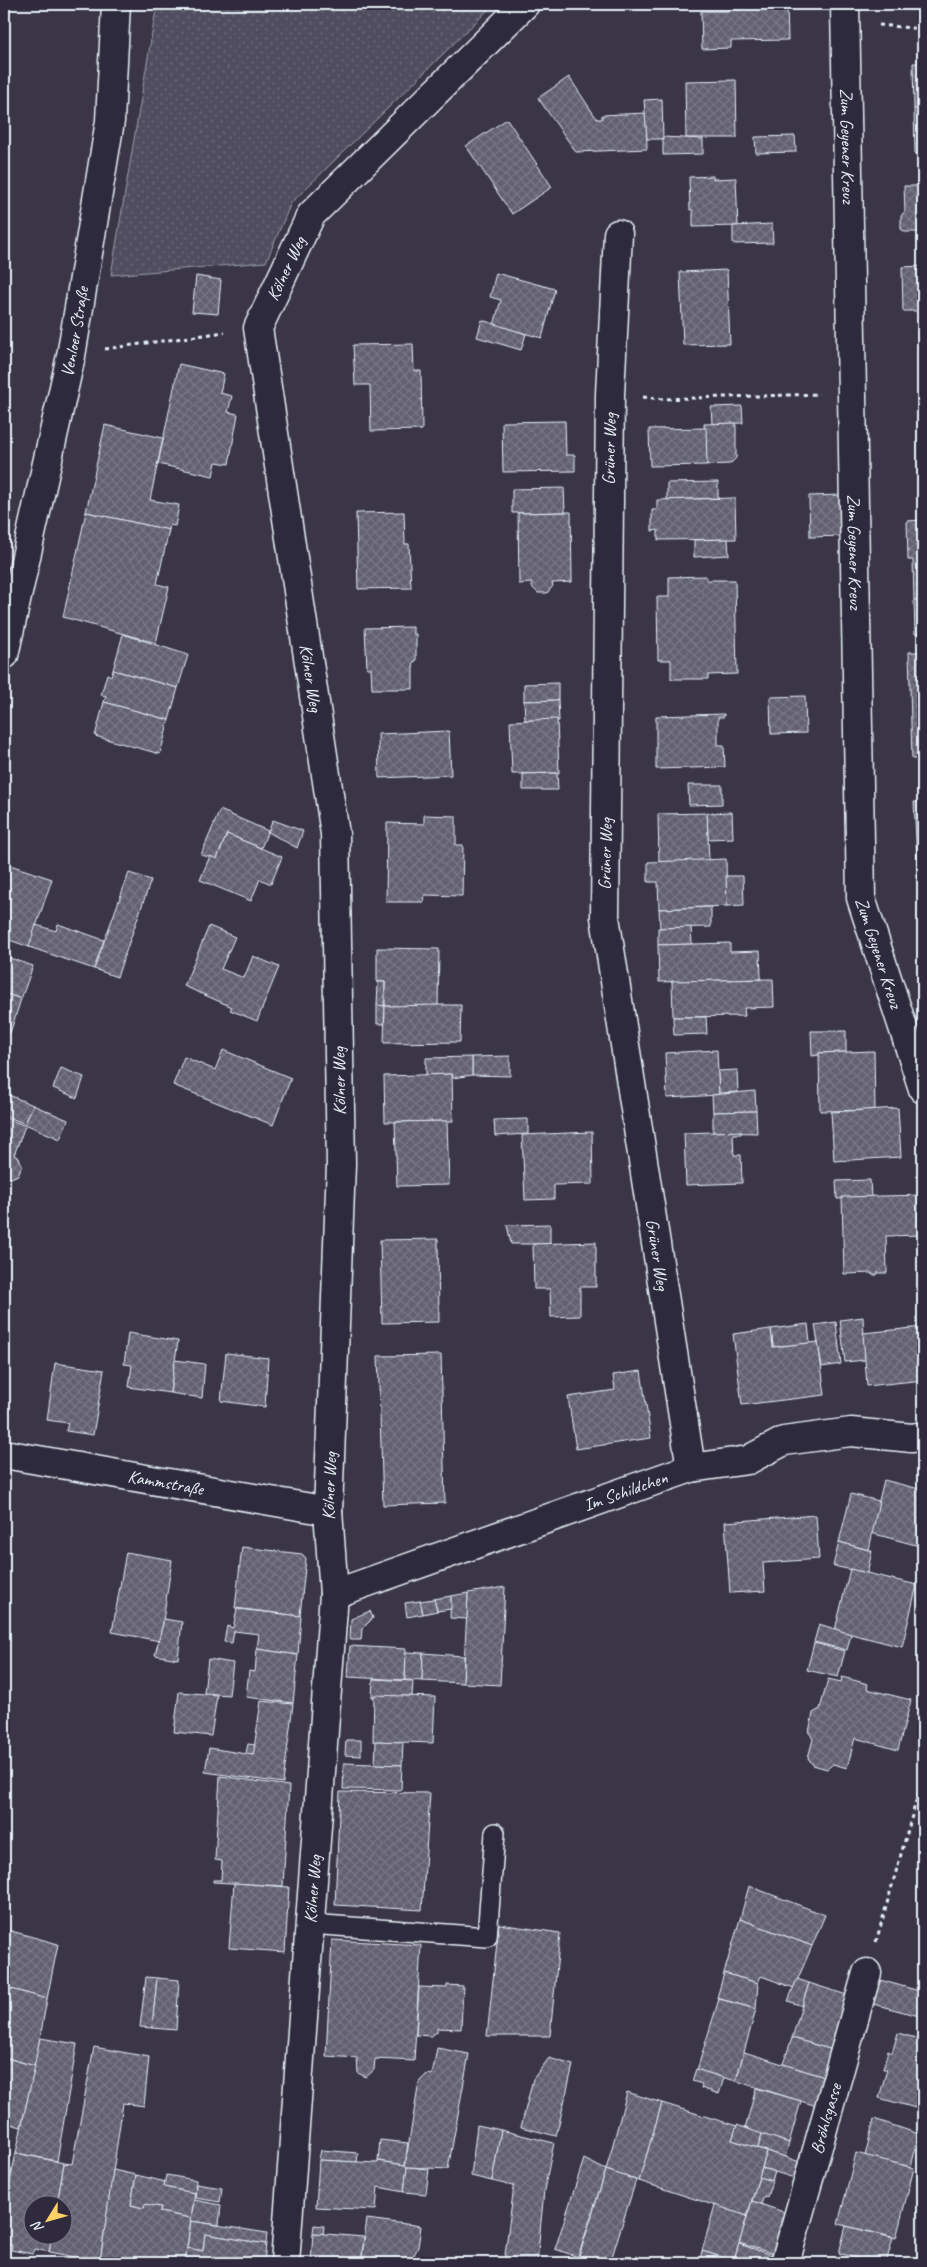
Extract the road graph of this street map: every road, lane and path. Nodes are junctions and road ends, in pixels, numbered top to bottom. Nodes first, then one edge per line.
1 (116, 4) edge
2 (525, 4) edge
3 (845, 10) edge
4 (923, 29) edge
5 (618, 234) dead end
6 (258, 328) junction
7 (71, 356) junction
8 (852, 391) junction
9 (610, 394) junction
10 (4, 655) edge
11 (923, 1089) edge
12 (923, 1436) edge
13 (4, 1454) edge
14 (691, 1468) junction
15 (328, 1511) junction
16 (334, 1594) junction
17 (923, 1777) edge
18 (495, 1833) dead end
19 (310, 1924) junction
20 (867, 1974) joint
21 (285, 2263) edge
22 (785, 2263) edge

1 - 7 street, Venloer Straße
2 - 6 street, Kölner Weg
3 - 4 path
3 - 8 street, Zum Geyener Kreuz
5 - 9 street, Grüner Weg
6 - 7 path
6 - 15 street, Kölner Weg
7 - 10 street, Venloer Straße
8 - 9 path
8 - 11 street, Zum Geyener Kreuz
9 - 14 street, Grüner Weg
12 - 14 street, Im Schildchen
13 - 15 street, Kammstraße
14 - 16 street, Im Schildchen
15 - 16 street, Kölner Weg
16 - 19 street, Kölner Weg
17 - 20 path
18 - 19 lane
19 - 21 street, Kölner Weg
20 - 22 street, Bröhlsgasse

